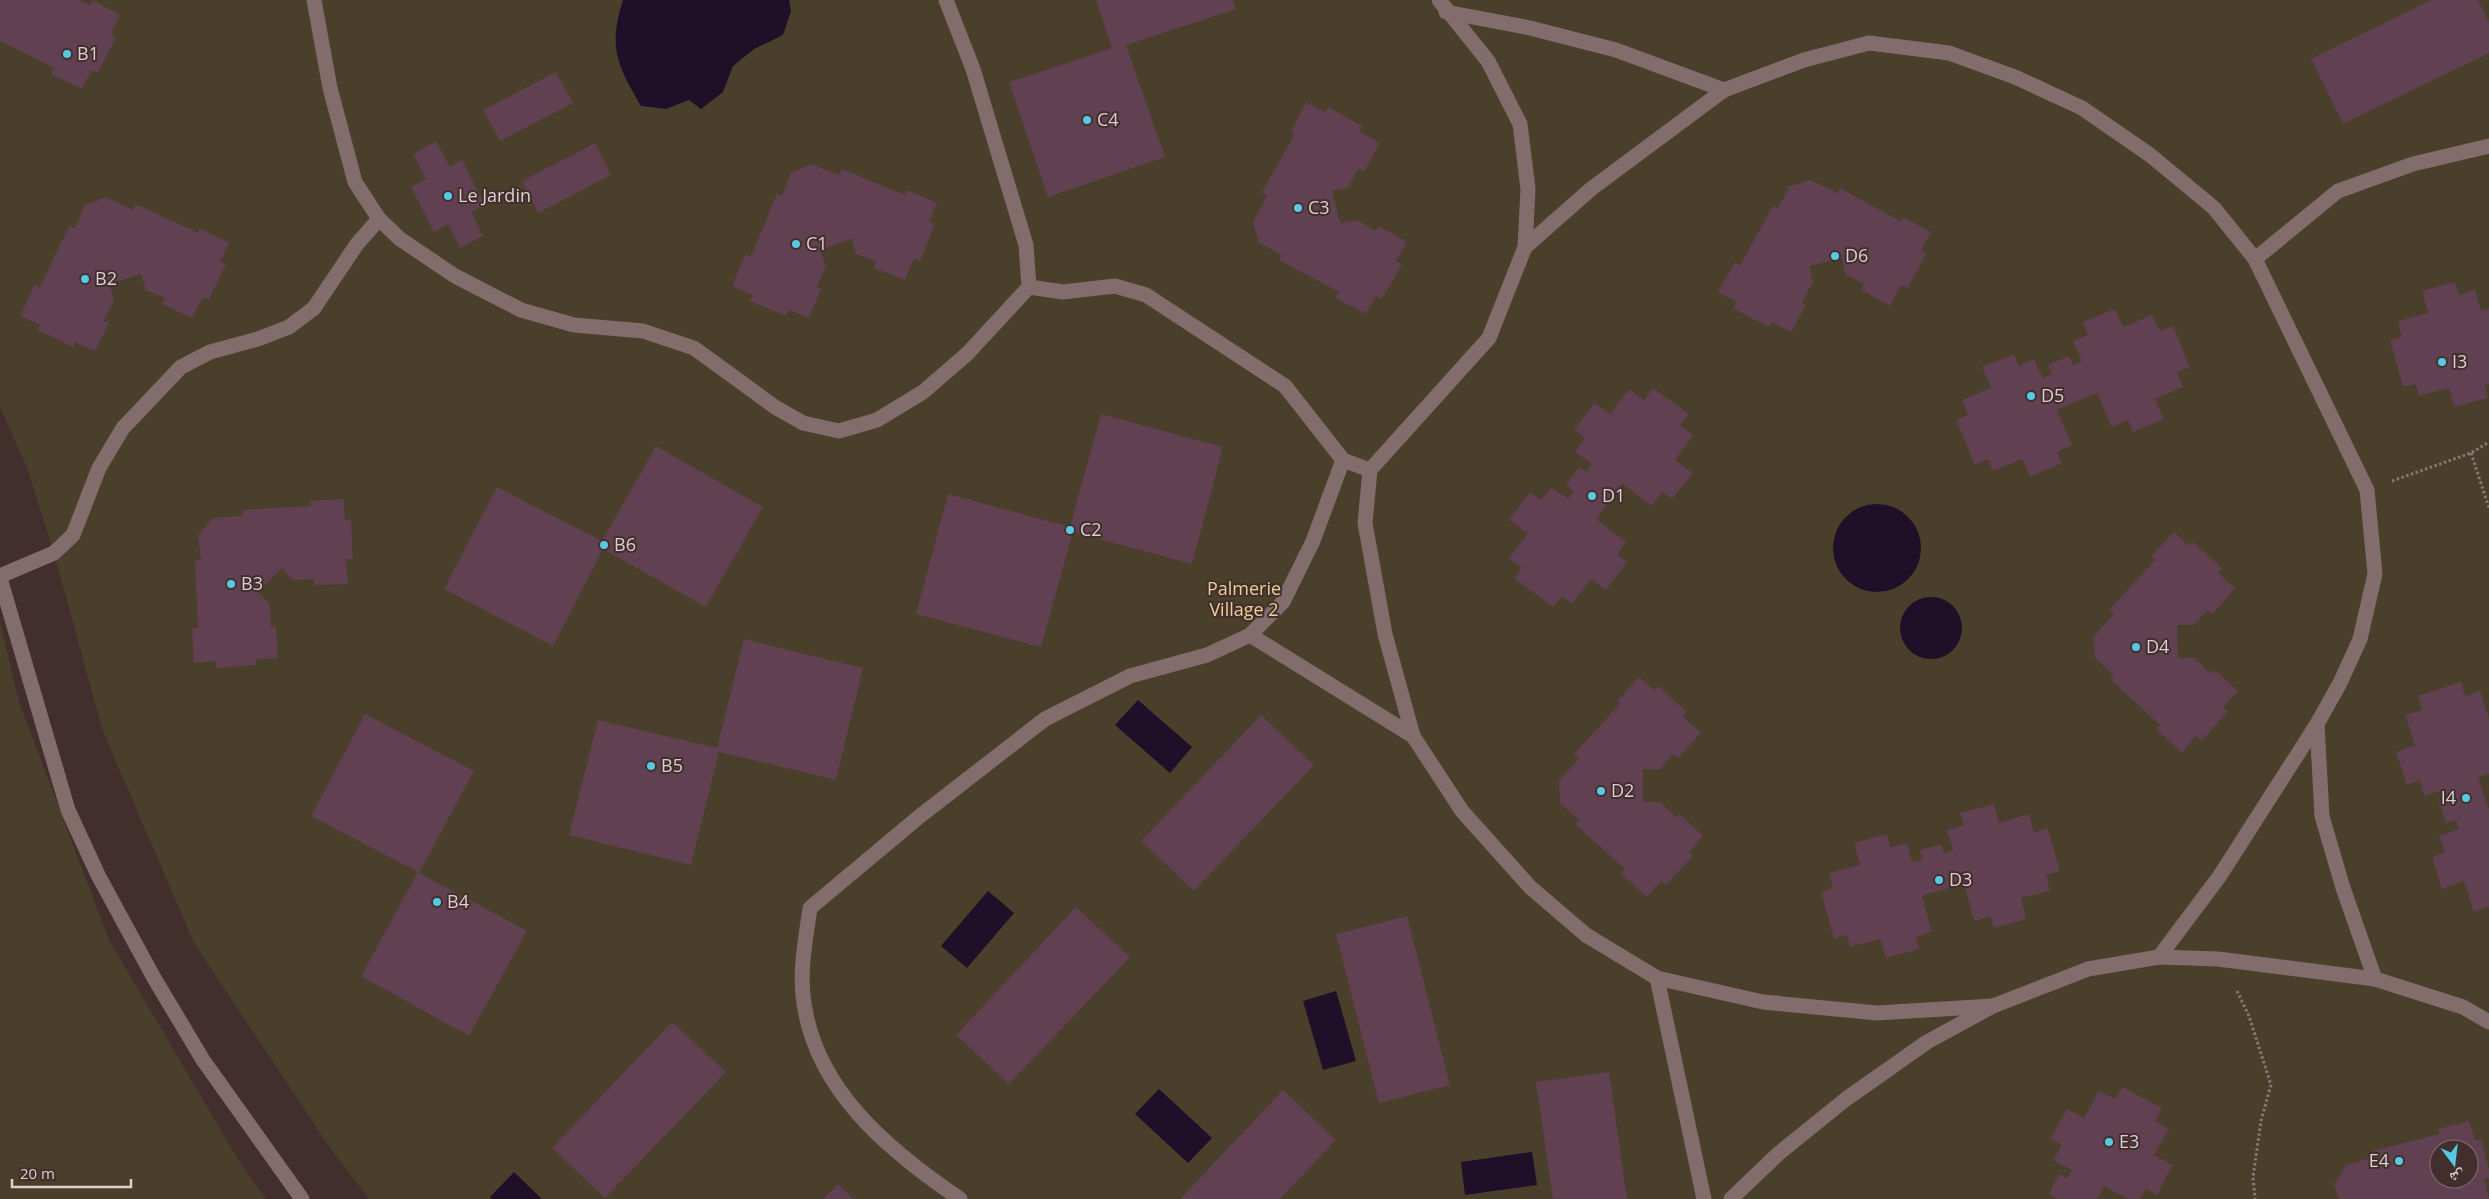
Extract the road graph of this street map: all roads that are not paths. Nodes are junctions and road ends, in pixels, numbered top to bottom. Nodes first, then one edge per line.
1 (314, 0) edge
2 (946, 0) edge
3 (1442, 6) edge
4 (1724, 90) junction
5 (2489, 146) edge
6 (379, 219) junction
7 (1525, 247) junction
8 (2255, 258) junction
9 (1029, 287) junction
10 (1343, 460) junction
11 (1370, 470) junction
12 (0, 577) edge
13 (1250, 634) junction
14 (2317, 724) junction
15 (1413, 736) junction
16 (2159, 957) junction
17 (1657, 978) junction
18 (2375, 979) junction
19 (1993, 1006) junction
20 (2489, 1022) edge
21 (302, 1199) edge
22 (960, 1199) edge
23 (1704, 1199) edge
24 (1731, 1199) edge

1 - 6 street
2 - 9 street
3 - 4 street
3 - 7 street
4 - 7 street
4 - 8 street
5 - 8 street
6 - 9 street
6 - 12 street
7 - 11 street
8 - 14 street
9 - 10 street
10 - 11 street
10 - 13 street
11 - 15 street
12 - 21 street
13 - 15 street
13 - 22 street
14 - 16 street
14 - 18 street
15 - 17 street
16 - 18 street
16 - 19 street
17 - 19 street
17 - 23 street
18 - 20 street
19 - 24 street

